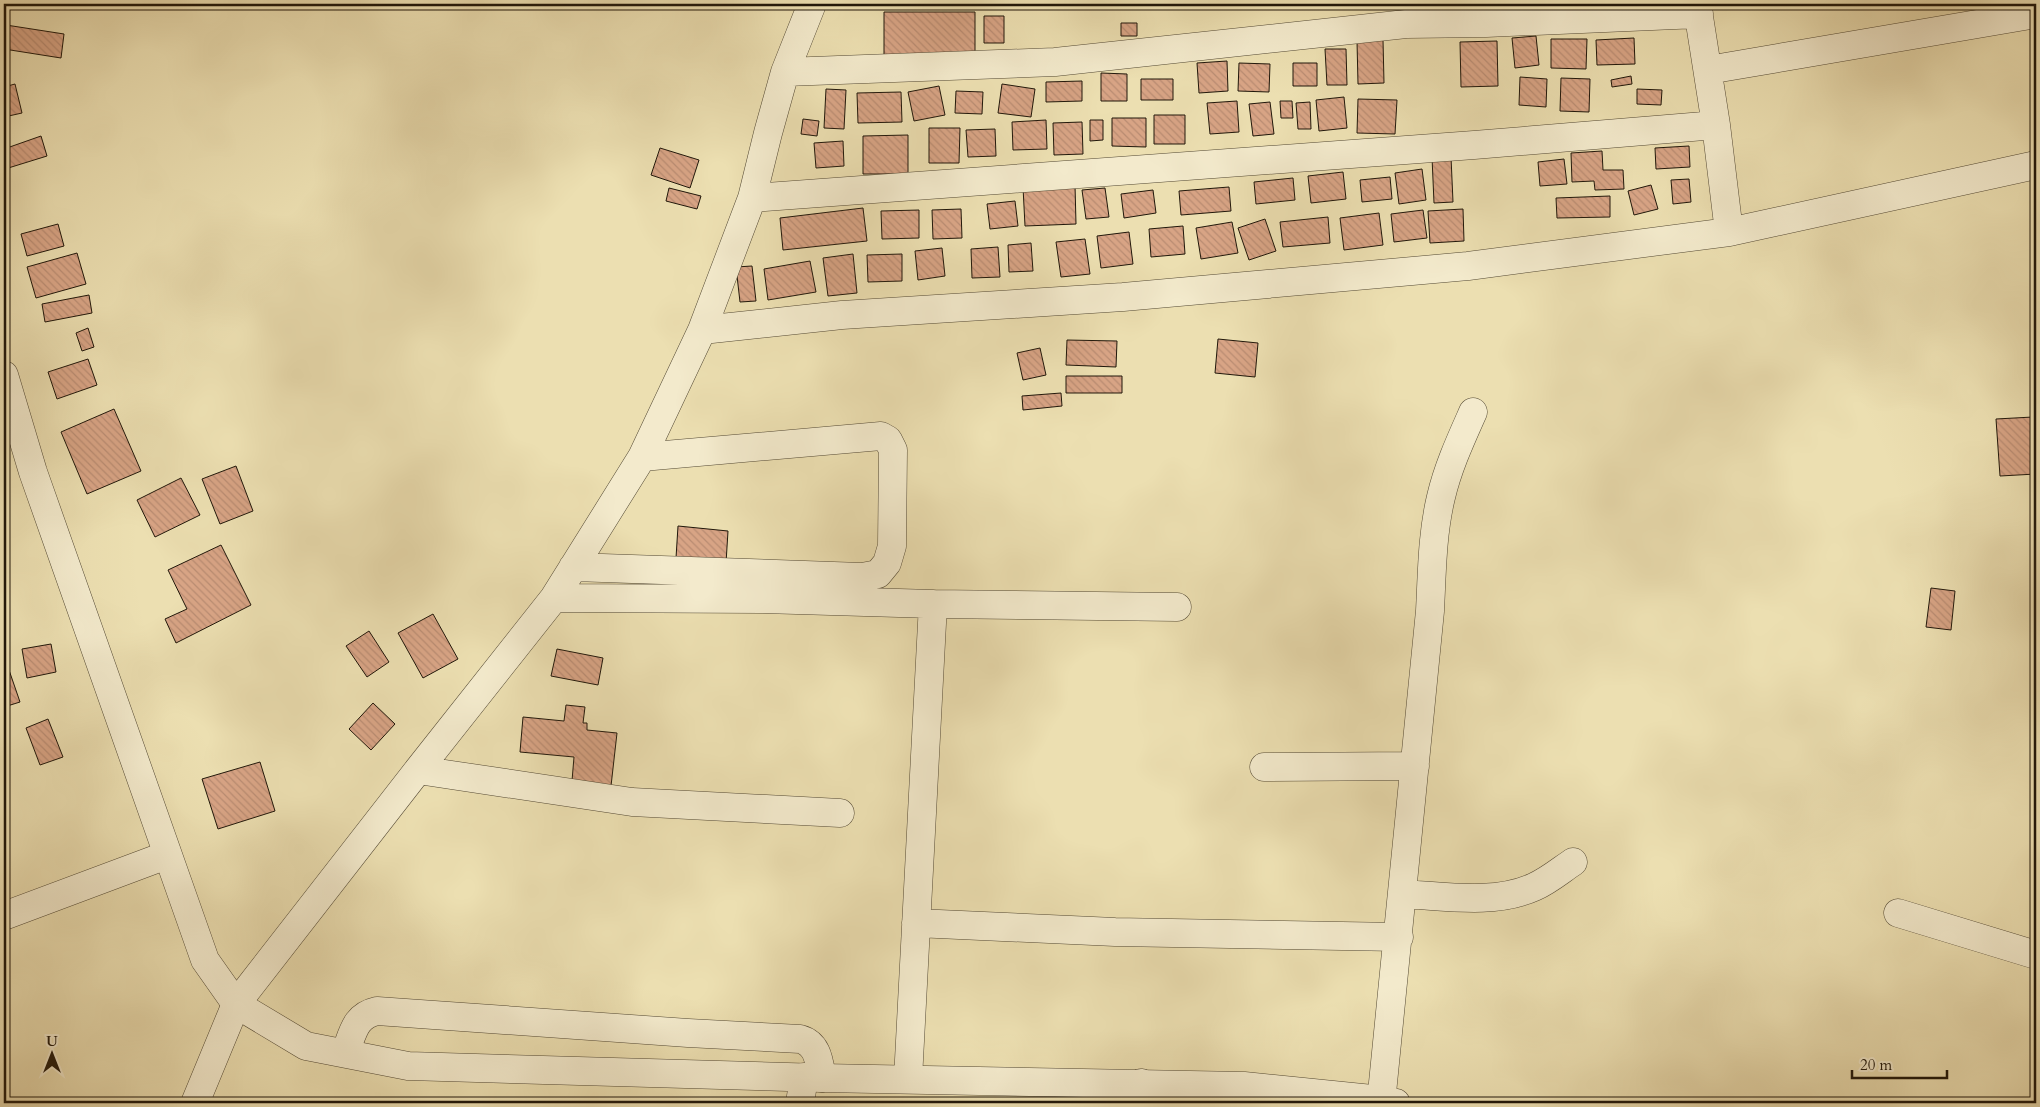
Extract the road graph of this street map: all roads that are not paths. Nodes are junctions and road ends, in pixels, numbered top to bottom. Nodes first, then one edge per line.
1 (812, 4) edge
2 (1698, 9) edge
3 (2036, 14) edge
4 (1708, 70) junction
5 (785, 72) junction
6 (1716, 125) junction
7 (2036, 165) edge
8 (752, 198) junction
9 (1729, 232) junction
10 (702, 330) junction
11 (4, 375) edge
12 (1473, 412) dead end
13 (10, 416) edge
14 (642, 457) junction
15 (573, 567) junction
16 (554, 598) junction
17 (933, 604) junction
18 (1177, 607) dead end
19 (1415, 766) junction
20 (1264, 767) dead end
21 (418, 770) junction
22 (840, 813) dead end
23 (167, 855) junction
24 (1574, 862) dead end
25 (1402, 894) junction
26 (1898, 913) dead end
27 (4, 916) edge
28 (916, 923) junction
29 (1399, 936) junction
30 (2036, 955) edge
31 (236, 1004) junction
32 (345, 1053) junction
33 (908, 1080) junction
34 (809, 1086) edge
35 (1140, 1093) edge
36 (1386, 1102) edge
37 (195, 1103) edge

1 - 5 street
2 - 4 street
2 - 5 street
3 - 4 street
4 - 6 street
5 - 8 street
6 - 8 street
6 - 9 street
7 - 9 street
8 - 10 street
9 - 10 street
10 - 14 street
11 - 13 street
12 - 19 street
13 - 23 street
14 - 15 street
14 - 15 street
15 - 16 street
16 - 17 street
16 - 21 street
17 - 18 street
17 - 28 street
19 - 20 street
19 - 25 street
21 - 22 street
21 - 31 street
23 - 27 street
23 - 31 street
24 - 25 street
25 - 29 street
26 - 30 street
28 - 29 street
28 - 33 street
29 - 36 street
31 - 32 street
31 - 37 street
32 - 34 street
32 - 34 street
33 - 34 street
33 - 35 street
35 - 36 street

